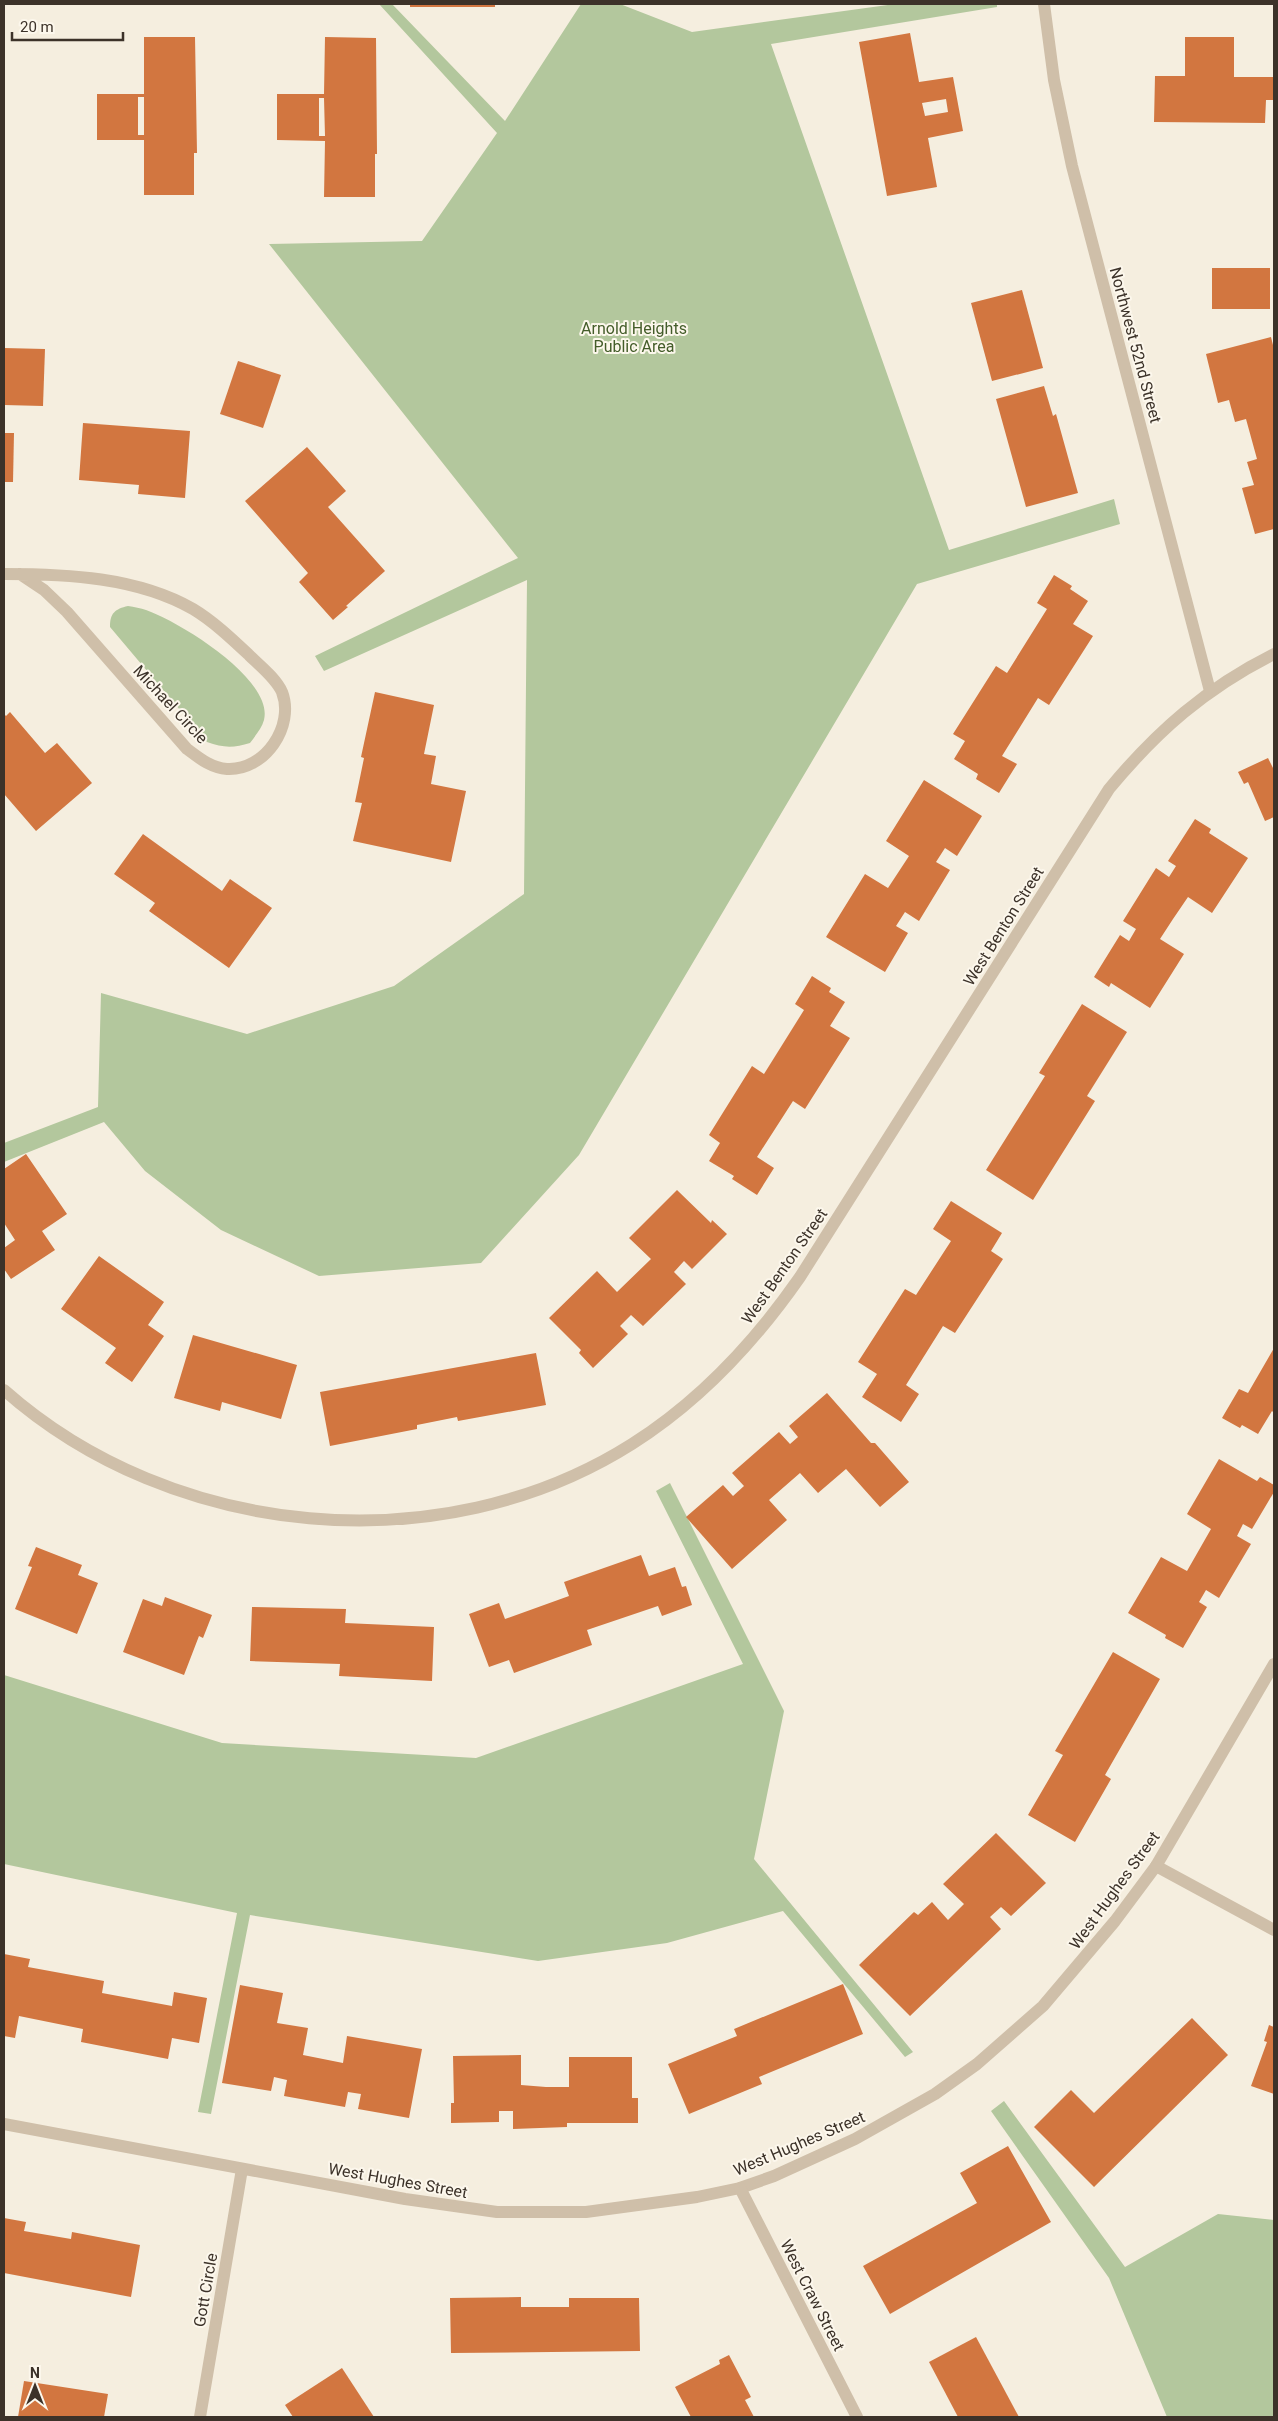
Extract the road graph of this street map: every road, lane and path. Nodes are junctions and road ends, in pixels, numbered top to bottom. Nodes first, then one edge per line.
1 (1044, 4) edge
2 (4, 574) edge
3 (20, 574) junction
4 (1274, 654) edge
5 (1210, 691) junction
6 (4, 1390) edge
7 (1274, 1664) edge
8 (1156, 1866) junction
9 (1274, 1930) edge
10 (4, 2124) edge
11 (242, 2169) junction
12 (740, 2188) junction
13 (200, 2417) edge
14 (858, 2417) edge

1 - 5 street, Northwest 52nd Street
2 - 3 street, Michael Circle
3 - 3 street, Michael Circle
4 - 5 street, West Benton Street
5 - 6 street, West Benton Street
7 - 8 street, West Hughes Street
8 - 9 street
8 - 12 street, West Hughes Street
10 - 11 street, West Hughes Street
11 - 12 street, West Hughes Street
11 - 13 street, Gott Circle
12 - 14 street, West Craw Street

